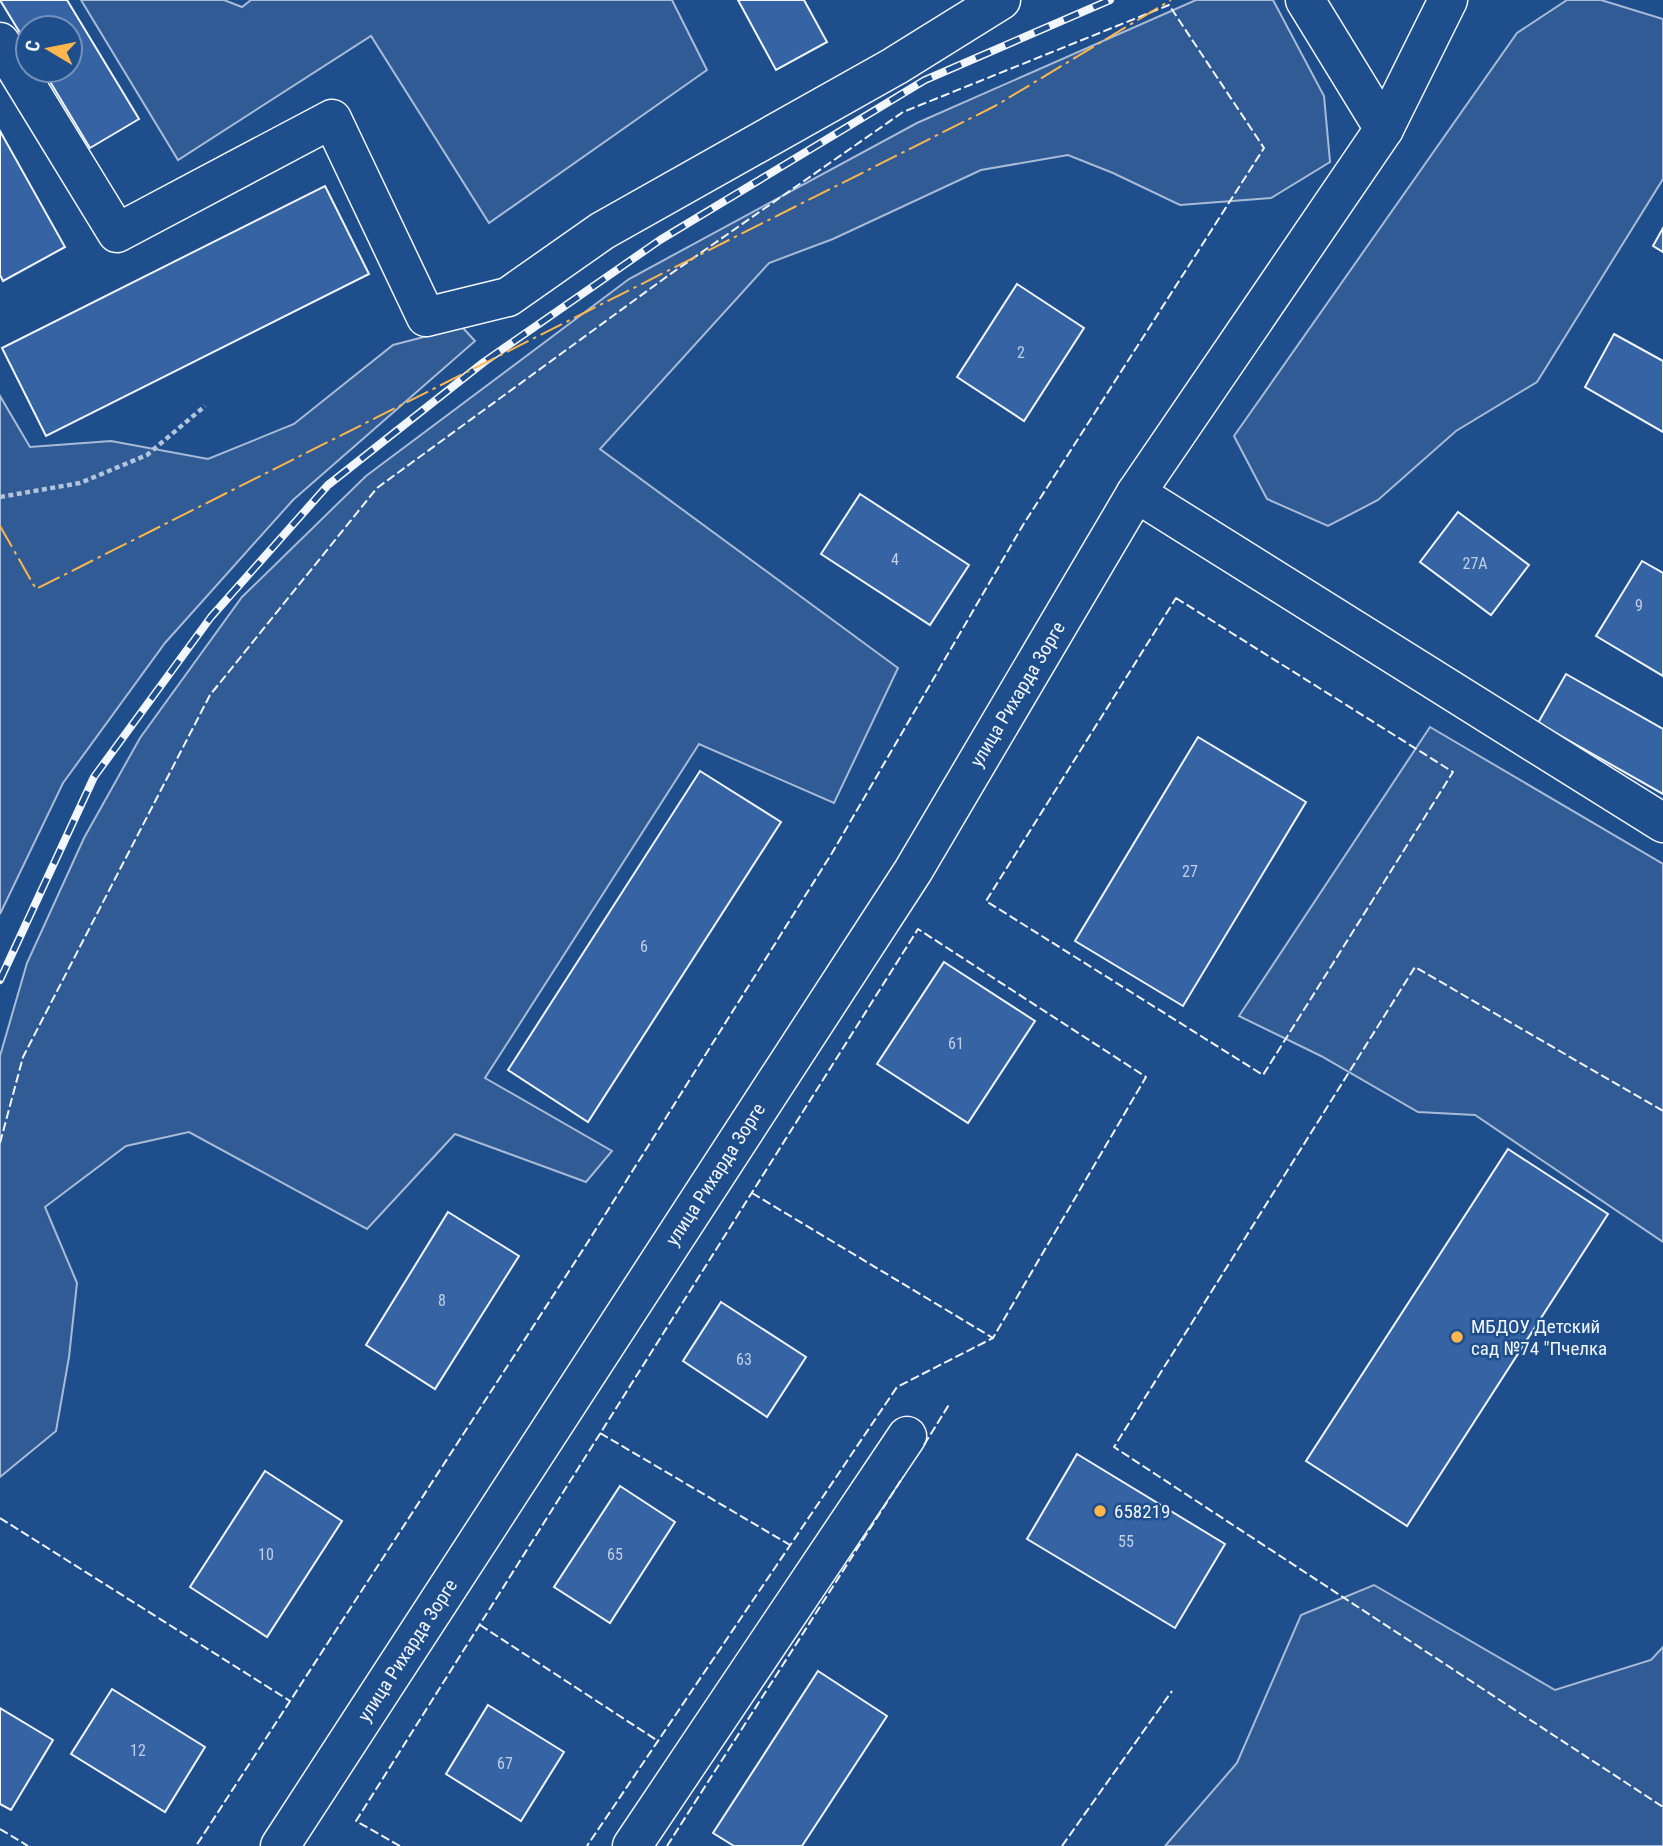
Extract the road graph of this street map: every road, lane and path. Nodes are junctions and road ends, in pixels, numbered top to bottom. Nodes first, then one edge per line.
1 (1002, 0) edge
2 (1305, 0) edge
3 (1448, 0) edge
4 (0, 42) edge
5 (1384, 129) junction
6 (205, 406) dead end
7 (1136, 494) junction
8 (0, 497) edge
9 (1663, 823) edge
10 (907, 1436) dead end
11 (280, 1846) edge
12 (632, 1846) edge

1 - 4 street
2 - 5 street
3 - 5 street, улица Рихарда Зорге
5 - 7 street, улица Рихарда Зорге
6 - 8 path
7 - 9 street
7 - 11 street, улица Рихарда Зорге
10 - 12 street

